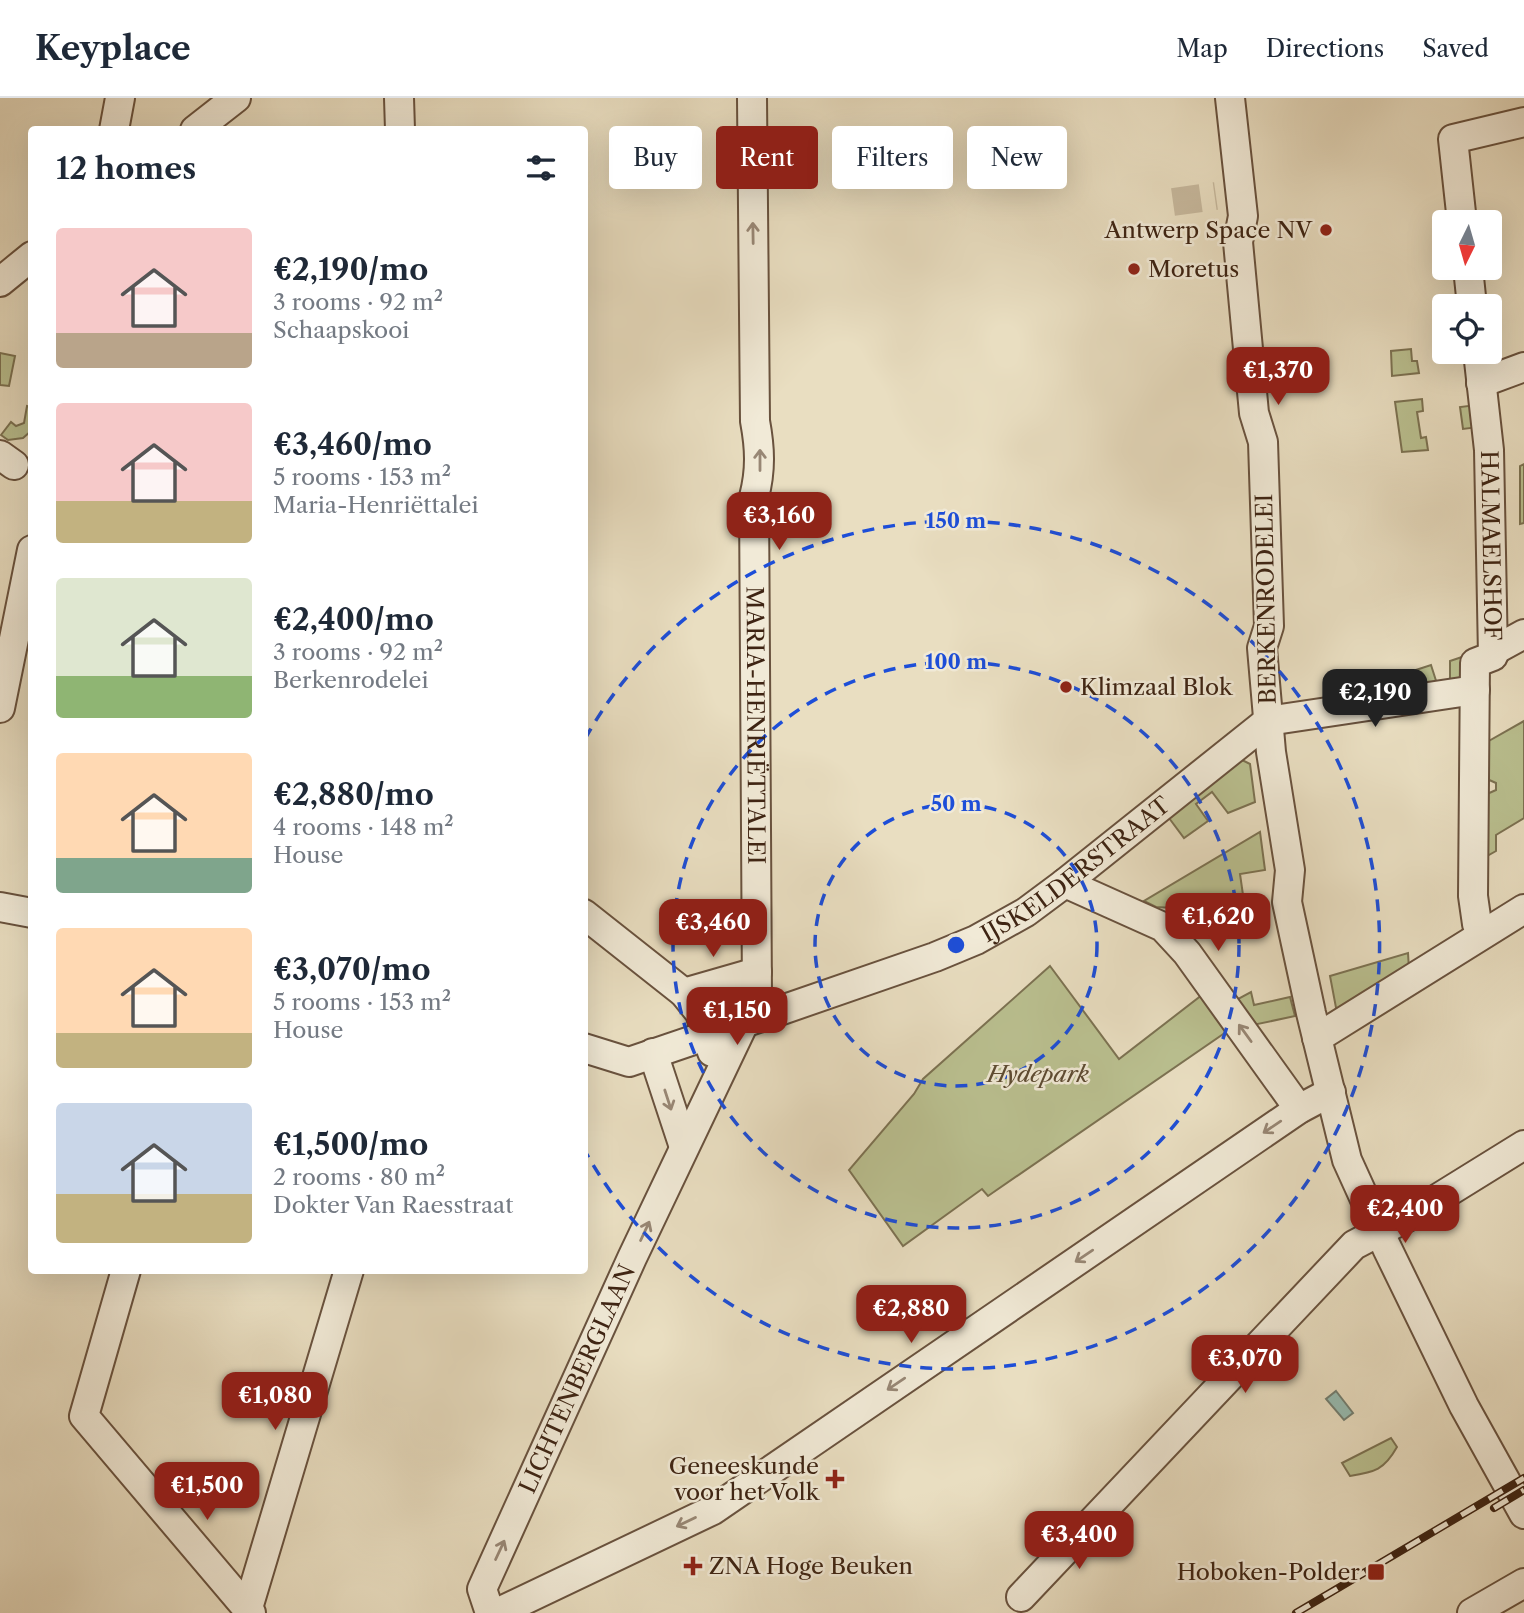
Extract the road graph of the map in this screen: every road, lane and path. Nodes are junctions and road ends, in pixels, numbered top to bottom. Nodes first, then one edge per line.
1 (120, 98) edge
2 (236, 98) edge
3 (399, 98) edge
4 (752, 98) edge
5 (1230, 98) edge
6 (1524, 122) edge
7 (115, 126) edge
8 (200, 126) edge
9 (400, 126) edge
10 (1461, 210) edge
11 (28, 259) edge
12 (0, 282) edge
13 (1479, 364) edge
14 (1524, 367) edge
15 (1481, 383) junction
16 (28, 570) edge
17 (1524, 634) edge
18 (1493, 651) junction
19 (1475, 690) junction
20 (0, 708) edge
21 (1268, 721) junction
22 (1065, 883) junction
23 (0, 907) edge
24 (1524, 909) edge
25 (28, 912) edge
26 (588, 917) edge
27 (1481, 935) junction
28 (757, 972) junction
29 (684, 993) junction
30 (755, 1019) junction
31 (707, 1035) junction
32 (1317, 1038) junction
33 (588, 1049) edge
34 (653, 1053) junction
35 (719, 1074) junction
36 (1331, 1092) junction
37 (1299, 1109) junction
38 (1524, 1145) edge
39 (684, 1147) junction
40 (1378, 1230) junction
41 (125, 1274) edge
42 (348, 1274) edge
43 (1524, 1514) edge
44 (1524, 1583) edge
45 (1021, 1597) dead end
46 (249, 1610) edge
47 (489, 1613) edge
48 (497, 1613) edge
49 (1472, 1613) edge

1 - 7 street
2 - 8 street
3 - 9 street
28 -> 4 street, MARIA-HENRIËTTALEI
5 - 21 street, BERKENRODELEI
6 - 10 street
11 - 12 street
13 - 15 street, HALMAELSHOF
14 - 15 street
15 - 18 street, HALMAELSHOF
16 - 20 street
17 - 18 street
18 - 19 street, HALMAELSHOF
19 - 21 street
19 - 27 street, HALMAELSHOF
21 - 22 street, IJSKELDERSTRAAT
21 - 32 street, BERKENRODELEI
22 - 30 street, IJSKELDERSTRAAT
37 -> 22 street
23 - 25 street
24 - 27 street
26 - 29 street
27 - 32 street
28 - 29 street
28 - 30 street, MARIA-HENRIËTTALEI
29 - 31 street
30 - 31 street, IJSKELDERSTRAAT
30 - 35 street, LICHTENBERGLAAN
31 - 34 street, IJSKELDERSTRAAT
31 - 35 street
32 - 36 street, BERKENRODELEI
33 - 34 street, IJSKELDERSTRAAT
34 -> 39 street
35 - 39 street, LICHTENBERGLAAN
36 - 37 street
36 - 40 street, BERKENRODELEI
37 -> 48 street
38 - 40 street
47 -> 39 street, LICHTENBERGLAAN
40 - 43 street, BERKENRODELEI
40 - 45 street
41 - 46 street
42 - 46 street
44 - 49 street

